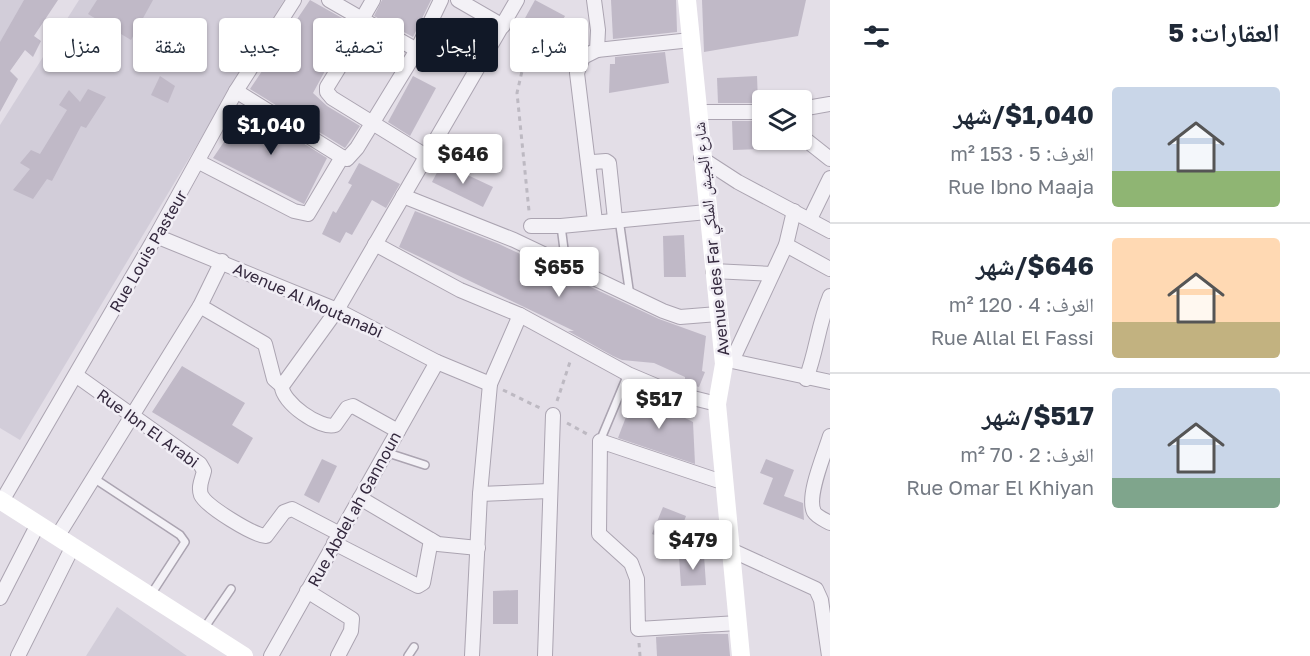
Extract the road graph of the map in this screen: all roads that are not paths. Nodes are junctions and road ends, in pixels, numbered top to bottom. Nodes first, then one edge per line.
1 (294, 0) edge
2 (330, 0) edge
3 (373, 0) edge
4 (441, 0) edge
5 (458, 0) edge
6 (517, 0) edge
7 (594, 0) edge
8 (687, 0) edge
9 (362, 18) edge
10 (366, 18) edge
11 (432, 18) edge
12 (503, 26) junction
13 (691, 40) junction
14 (597, 50) junction
15 (416, 52) edge
16 (336, 72) edge
17 (236, 91) junction
18 (830, 104) edge
19 (812, 107) edge
20 (698, 112) junction
21 (752, 112) edge
22 (371, 123) junction
23 (812, 145) edge
24 (426, 156) junction
25 (342, 157) junction
26 (701, 158) junction
27 (830, 159) edge
28 (199, 162) junction
29 (590, 165) junction
30 (830, 178) edge
31 (403, 196) junction
32 (794, 211) junction
33 (707, 212) junction
34 (617, 219) junction
35 (810, 219) junction
36 (595, 222) junction
37 (531, 226) road end
38 (561, 226) junction
39 (830, 231) edge
40 (156, 236) junction
41 (375, 244) junction
42 (786, 245) junction
43 (222, 261) junction
44 (566, 267) junction
45 (830, 269) edge
46 (713, 271) junction
47 (772, 274) junction
48 (830, 296) edge
49 (630, 297) junction
50 (200, 306) junction
51 (337, 310) junction
52 (718, 314) junction
53 (520, 315) junction
54 (437, 362) junction
55 (728, 363) junction
56 (628, 374) junction
57 (77, 376) junction
58 (806, 379) junction
59 (830, 382) edge
60 (490, 384) junction
61 (282, 386) junction
62 (717, 404) junction
63 (553, 414) road end
64 (135, 416) junction
65 (398, 431) junction
66 (600, 441) junction
67 (829, 446) edge
68 (386, 452) junction
69 (425, 465) dead end
70 (95, 479) junction
71 (725, 483) junction
72 (549, 491) junction
73 (480, 494) junction
74 (360, 498) junction
75 (1, 501) edge
76 (829, 523) edge
77 (38, 524) junction
78 (337, 538) junction
79 (431, 540) junction
80 (65, 542) junction
81 (478, 549) junction
82 (731, 550) junction
83 (231, 589) dead end
84 (307, 591) junction
85 (150, 596) junction
86 (0, 598) edge
87 (738, 623) junction
88 (203, 630) junction
89 (414, 646) dead end
90 (18, 656) edge
91 (244, 656) edge
92 (271, 656) edge
93 (338, 656) edge
94 (408, 656) edge
95 (472, 656) edge
96 (545, 656) edge
97 (741, 656) edge
98 (829, 656) edge

1 - 17 street, Rue Louis Pasteur
2 - 9 street
3 - 10 street
4 - 11 street
5 - 12 street
6 - 12 street
7 - 14 street
8 - 13 main road, Avenue des Far شارع الجيش الملكي
12 - 24 street
13 - 14 street
13 - 20 main road, Avenue des Far شارع الجيش الملكي
14 - 29 street
15 - 22 street
16 - 22 street
17 - 25 street
17 - 28 street, Rue Louis Pasteur
18 - 19 street
20 - 21 street
20 - 26 main road, Avenue des Far شارع الجيش الملكي
22 - 24 street
22 - 25 street
23 - 27 street
24 - 31 street
25 - 28 street
26 - 32 street
26 - 33 main road, Avenue des Far شارع الجيش الملكي
28 - 40 street, Rue Louis Pasteur
29 - 34 street
29 - 36 street
30 - 35 street
31 - 41 street
31 - 44 street
32 - 35 street
32 - 42 street
33 - 34 street
33 - 46 main road, Avenue des Far شارع الجيش الملكي
34 - 36 street
34 - 49 lane
35 - 39 street
36 - 38 street
37 - 38 street
38 - 44 lane
40 - 43 street, Avenue Al Moutanabi
40 - 57 street, Rue Louis Pasteur
41 - 51 street
41 - 53 street
42 - 45 street
42 - 47 street
43 - 50 street
43 - 51 street, Avenue Al Moutanabi
44 - 49 street
46 - 47 street
46 - 52 main road, Avenue des Far شارع الجيش الملكي
47 - 55 street
48 - 58 street
49 - 52 street
50 - 61 street
50 - 64 street
51 - 54 street, Avenue Al Moutanabi
51 - 61 street
52 - 55 main road, Avenue des Far شارع الجيش الملكي
53 - 56 street
53 - 60 street
54 - 60 street, Avenue Al Moutanabi
54 - 65 street, Rue Abdel ah Gannoun
55 - 58 street
55 - 62 main road, Avenue des Far شارع الجيش الملكي
56 - 62 street
56 - 66 lane
57 - 64 street, Rue Ibn El Arabi
57 - 75 street, Rue Louis Pasteur
58 - 59 street
60 - 73 street
61 - 65 street
62 - 71 main road, Avenue des Far شارع الجيش الملكي
63 - 72 street
64 - 70 street
64 - 78 street, Rue Ibn El Arabi
65 - 68 street, Rue Abdel ah Gannoun
66 - 71 street
66 - 87 street
67 - 76 street
68 - 69 lane
68 - 74 street, Rue Abdel ah Gannoun
70 - 80 street
70 - 85 lane
71 - 82 main road, Avenue des Far شارع الجيش الملكي
72 - 73 street
72 - 96 street
73 - 81 street
74 - 78 street, Rue Abdel ah Gannoun
74 - 79 street
75 - 77 main road
77 - 80 main road
77 - 86 street
78 - 79 street
78 - 84 street, Rue Abdel ah Gannoun
79 - 81 street
80 - 85 main road
80 - 90 street
81 - 95 street
82 - 87 main road, Avenue des Far شارع الجيش الملكي
82 - 98 street
83 - 88 lane
84 - 92 street, Rue Abdel ah Gannoun
84 - 93 street
85 - 88 main road
87 - 97 main road, Avenue des Far شارع الجيش الملكي
88 - 91 main road
89 - 94 lane

